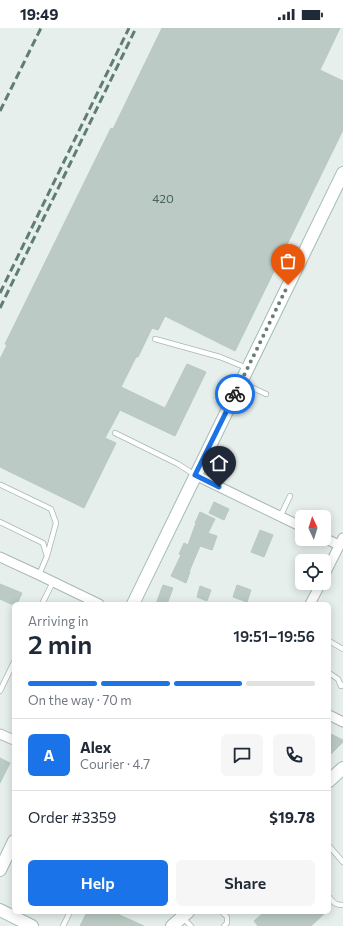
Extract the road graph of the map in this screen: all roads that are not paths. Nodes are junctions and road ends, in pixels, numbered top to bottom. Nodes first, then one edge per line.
1 (343, 173) edge
2 (155, 339) dead end
3 (248, 368) junction
4 (241, 382) junction
5 (266, 394) dead end
6 (115, 433) dead end
7 (195, 475) junction
8 (1, 485) edge
9 (290, 496) dead end
10 (280, 517) junction
11 (0, 522) edge
12 (295, 524) edge
13 (331, 540) edge
14 (341, 542) edge
15 (47, 556) junction
16 (0, 557) edge
17 (331, 562) edge
18 (39, 575) junction
19 (53, 582) junction
20 (317, 590) edge
21 (43, 602) edge
22 (95, 602) edge
23 (134, 602) edge
24 (311, 602) edge
25 (331, 643) edge
26 (343, 649) edge
27 (12, 666) edge
28 (331, 674) edge
29 (343, 684) edge
30 (0, 691) edge
31 (331, 716) edge
32 (343, 722) edge
33 (0, 734) edge
34 (12, 739) edge
35 (343, 768) edge
36 (331, 779) edge
37 (12, 844) edge
38 (331, 848) edge
39 (4, 853) edge
40 (343, 862) edge
41 (0, 870) edge
42 (331, 899) edge
43 (343, 905) edge
44 (0, 910) edge
45 (69, 914) edge
46 (224, 914) edge
47 (185, 915) edge
48 (32, 926) edge
49 (63, 926) edge
50 (172, 926) edge
51 (191, 926) edge
52 (224, 926) edge

1 - 3 street
2 - 3 lane
3 - 4 street
4 - 5 lane
4 - 7 street
6 - 7 lane
7 - 10 street
7 - 23 street
8 - 15 lane
9 - 10 lane
10 - 12 street
11 - 15 lane
13 - 14 street
14 - 17 street
15 - 18 lane
16 - 18 street
18 - 19 street
19 - 21 lane
19 - 22 street
20 - 24 street
25 - 26 lane
27 - 30 lane
28 - 29 lane
31 - 32 street
33 - 34 street
35 - 36 street
37 - 39 street
38 - 40 lane
39 - 41 street
42 - 43 lane
44 - 48 street
45 - 49 lane
46 - 52 lane
47 - 50 street
47 - 51 lane

